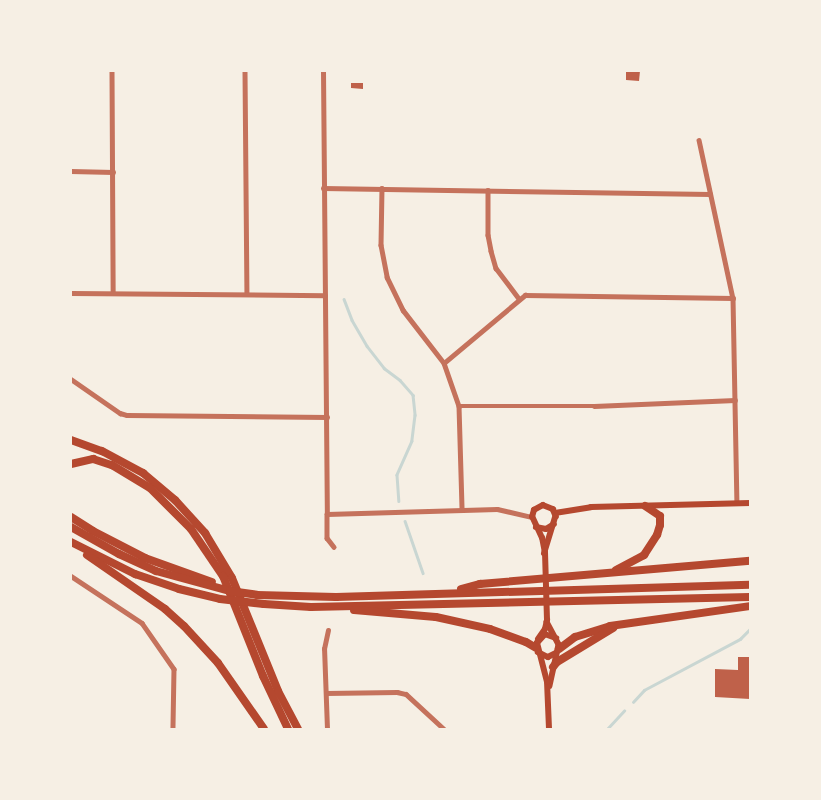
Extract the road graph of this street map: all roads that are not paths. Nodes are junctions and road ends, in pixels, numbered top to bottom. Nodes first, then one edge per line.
1 (112, 71) edge
2 (245, 71) edge
3 (322, 71) edge
4 (699, 140) dead end
5 (71, 172) edge
6 (113, 172) junction
7 (324, 188) junction
8 (382, 188) junction
9 (488, 190) junction
10 (710, 194) junction
11 (71, 293) edge
12 (113, 293) junction
13 (247, 294) junction
14 (325, 295) junction
15 (519, 298) junction
16 (733, 298) junction
17 (444, 363) junction
18 (71, 379) edge
19 (735, 400) junction
20 (459, 406) junction
21 (327, 417) junction
22 (71, 440) edge
23 (71, 464) edge
24 (737, 503) junction
25 (750, 503) edge
26 (645, 506) junction
27 (462, 510) junction
28 (555, 512) junction
29 (327, 514) junction
30 (71, 517) edge
31 (532, 517) junction
32 (555, 523) junction
33 (71, 527) edge
34 (536, 527) junction
35 (71, 543) edge
36 (334, 547) dead end
37 (545, 554) junction
38 (750, 560) edge
39 (607, 573) junction
40 (71, 576) edge
41 (750, 585) edge
42 (230, 592) junction
43 (445, 592) junction
44 (750, 597) edge
45 (750, 606) edge
46 (311, 607) junction
47 (547, 620) junction
48 (634, 622) junction
49 (328, 630) dead end
50 (556, 638) junction
51 (538, 639) junction
52 (537, 649) junction
53 (558, 651) junction
54 (553, 667) junction
55 (326, 694) junction
56 (549, 695) junction
57 (173, 729) edge
58 (264, 729) edge
59 (288, 729) edge
60 (298, 729) edge
61 (327, 729) edge
62 (444, 729) edge
63 (549, 729) edge

1 - 6 street
2 - 13 street
3 - 7 street
4 - 10 street
5 - 6 street
6 - 12 street
7 - 8 street
7 - 14 street
8 - 9 street
8 - 17 street
9 - 10 street
9 - 15 street
10 - 16 street
11 - 12 street
12 - 13 street
13 - 14 street
14 - 21 street
15 - 16 street
15 - 17 street
16 - 19 street
17 - 20 street
18 - 21 street
19 - 20 street
19 - 24 street
20 - 27 street
21 - 29 street
22 - 60 highway
23 - 59 highway
24 - 25 main road
24 - 26 main road
26 - 28 main road
26 - 39 highway
27 - 29 street
27 - 31 street
28 - 31 main road
28 - 32 main road
29 - 36 street
30 - 42 highway
31 - 34 main road
32 - 34 main road
32 - 37 main road
33 - 42 highway
34 - 37 main road
35 - 46 highway
35 - 58 highway
37 - 47 main road
38 - 39 highway
39 - 43 highway
40 - 57 street
41 - 43 highway
42 - 43 highway
44 - 46 highway
45 - 48 highway
46 - 52 highway
47 - 50 main road
47 - 51 main road
48 - 53 highway
48 - 54 highway
49 - 55 street
50 - 51 main road
50 - 53 main road
51 - 52 main road
52 - 53 main road
52 - 56 main road
53 - 54 main road
54 - 56 main road
55 - 61 street
55 - 62 street
56 - 63 main road

